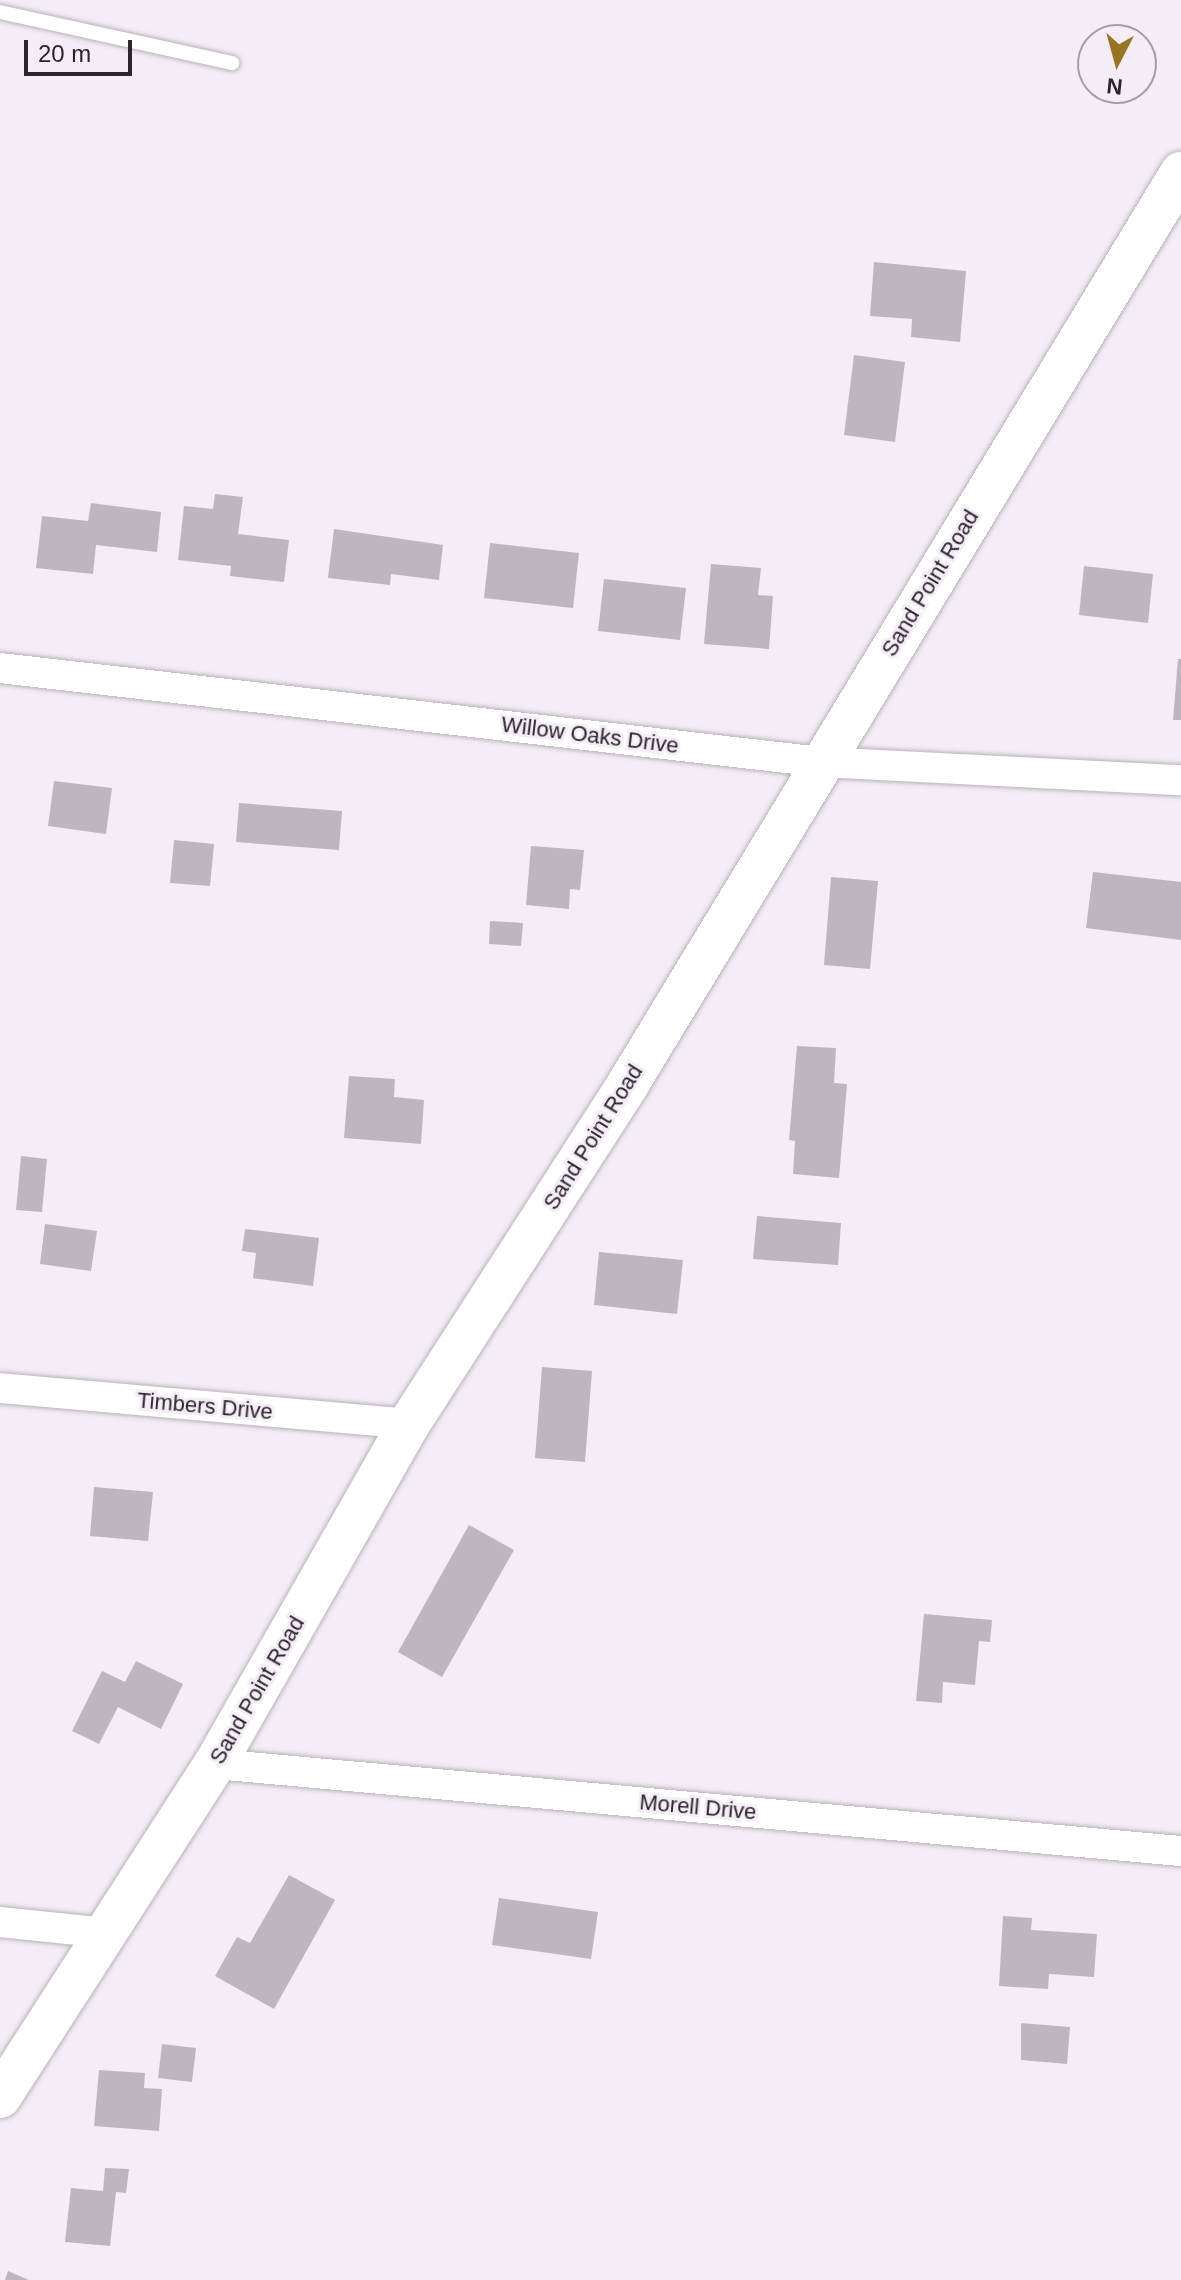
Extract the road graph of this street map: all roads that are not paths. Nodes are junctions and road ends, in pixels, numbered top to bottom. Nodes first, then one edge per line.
1 (0, 12) edge
2 (232, 63) dead end
3 (1181, 173) edge
4 (0, 668) edge
5 (821, 762) junction
6 (1181, 780) edge
7 (0, 1388) edge
8 (409, 1424) junction
9 (215, 1764) junction
10 (1181, 1851) edge
11 (0, 1922) edge
12 (106, 1933) junction
13 (0, 2097) edge

1 - 2 lane
3 - 5 street, Sand Point Road
4 - 5 street, Willow Oaks Drive
5 - 6 street, Willow Oaks Drive
5 - 8 street, Sand Point Road
7 - 8 street, Timbers Drive
8 - 9 street, Sand Point Road
9 - 10 street, Morell Drive
9 - 12 street, Sand Point Road
11 - 12 street
12 - 13 street, Sand Point Road

